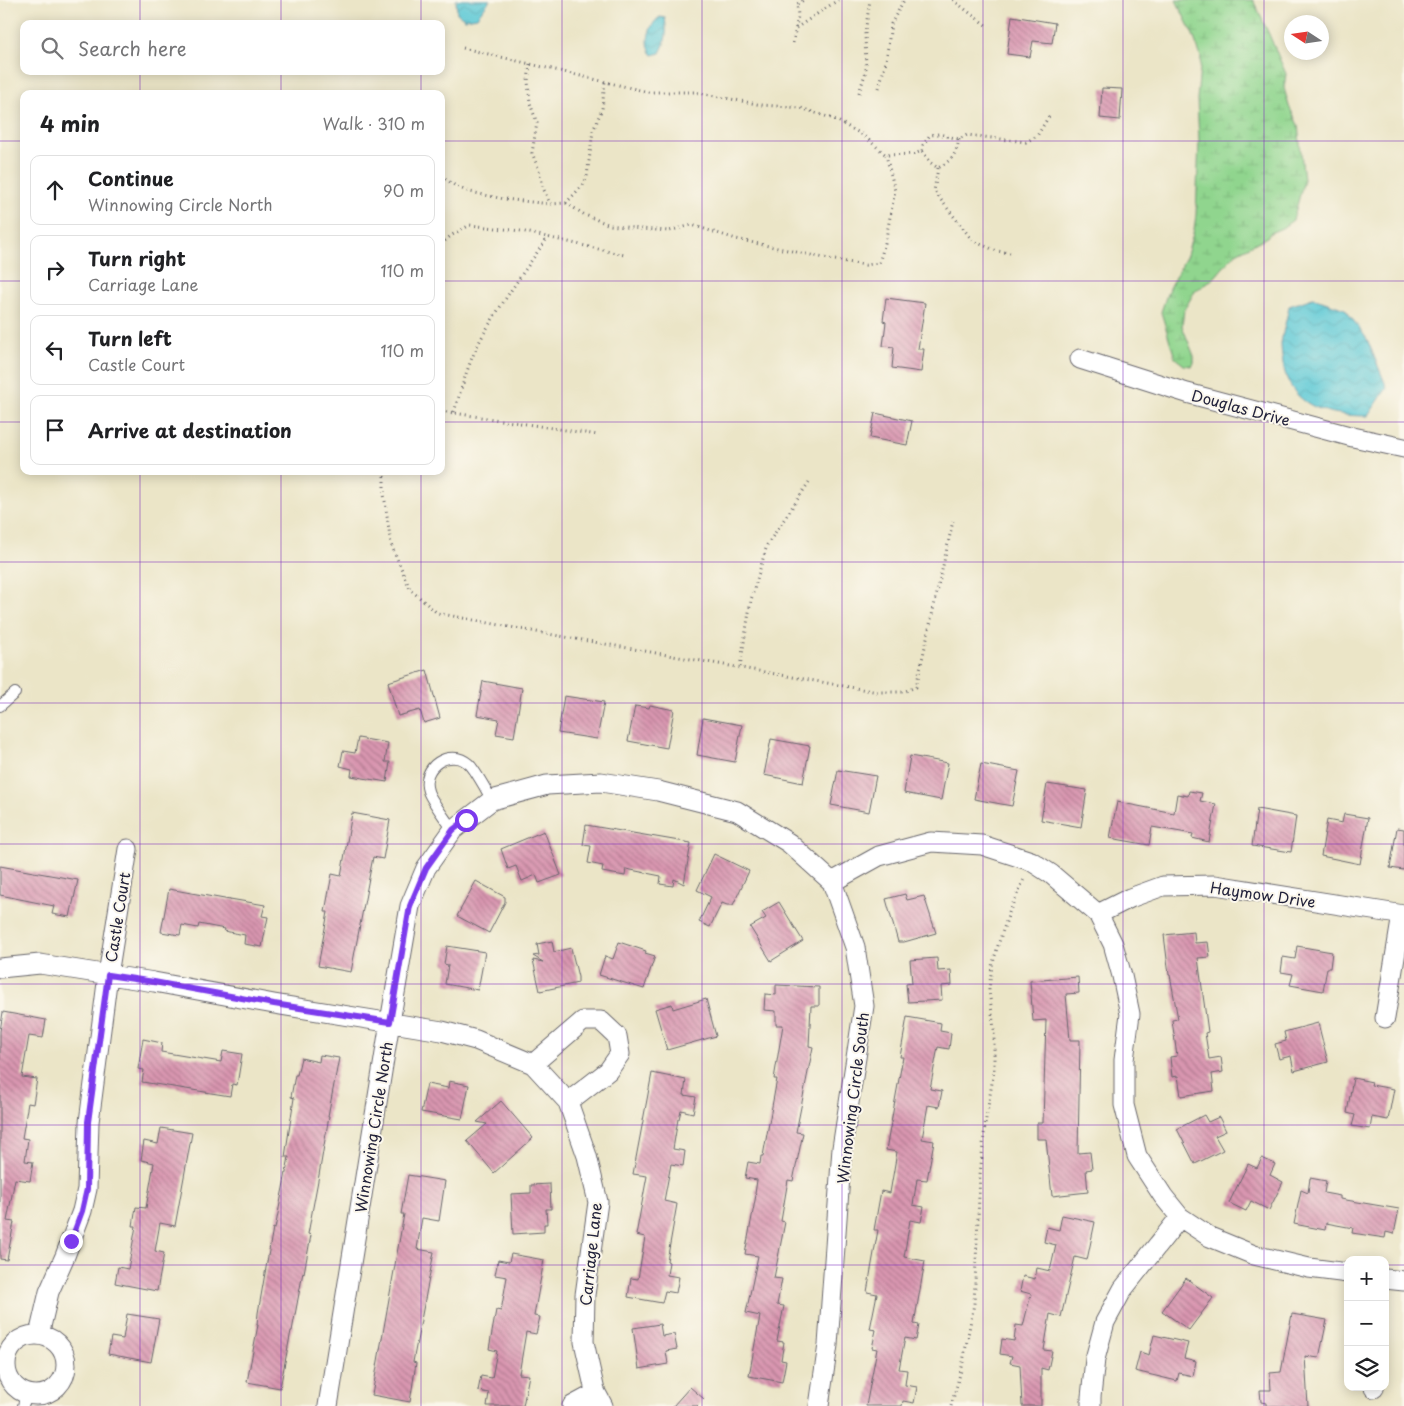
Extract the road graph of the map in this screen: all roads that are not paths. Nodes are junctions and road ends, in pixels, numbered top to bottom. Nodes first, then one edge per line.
1 (1080, 359) dead end
2 (1404, 448) edge
3 (15, 693) dead end
4 (0, 706) edge
5 (492, 800) junction
6 (737, 812) joint
7 (453, 830) junction
8 (128, 850) dead end
9 (832, 882) junction
10 (1098, 914) junction
11 (1403, 915) edge
12 (0, 968) edge
13 (108, 975) junction
14 (1385, 1018) dead end
15 (390, 1022) junction
16 (533, 1064) junction
17 (568, 1102) junction
18 (1180, 1217) junction
19 (1344, 1272) edge
20 (39, 1335) junction
21 (24, 1400) edge
22 (599, 1400) edge
23 (328, 1406) edge
24 (572, 1406) edge
25 (819, 1406) edge
26 (1091, 1406) edge

1 - 2 street, Douglas Drive
3 - 4 lane
5 - 6 street, Winnowing Circle North
5 - 7 street, Winnowing Circle North
5 - 7 lane
6 - 9 street, Winnowing Circle South
7 - 15 street, Winnowing Circle North
8 - 13 street, Castle Court
9 - 10 street
9 - 25 street, Winnowing Circle South
10 - 11 street, Haymow Drive
10 - 18 street
11 - 14 street
12 - 13 street, Carriage Lane
13 - 15 street, Carriage Lane
13 - 20 street, Castle Court
15 - 16 street, Carriage Lane
15 - 23 street, Winnowing Circle North
16 - 17 street, Carriage Lane
16 - 17 street
17 - 22 street, Carriage Lane
18 - 19 street
18 - 26 street
20 - 21 street
20 - 21 street
22 - 24 street

